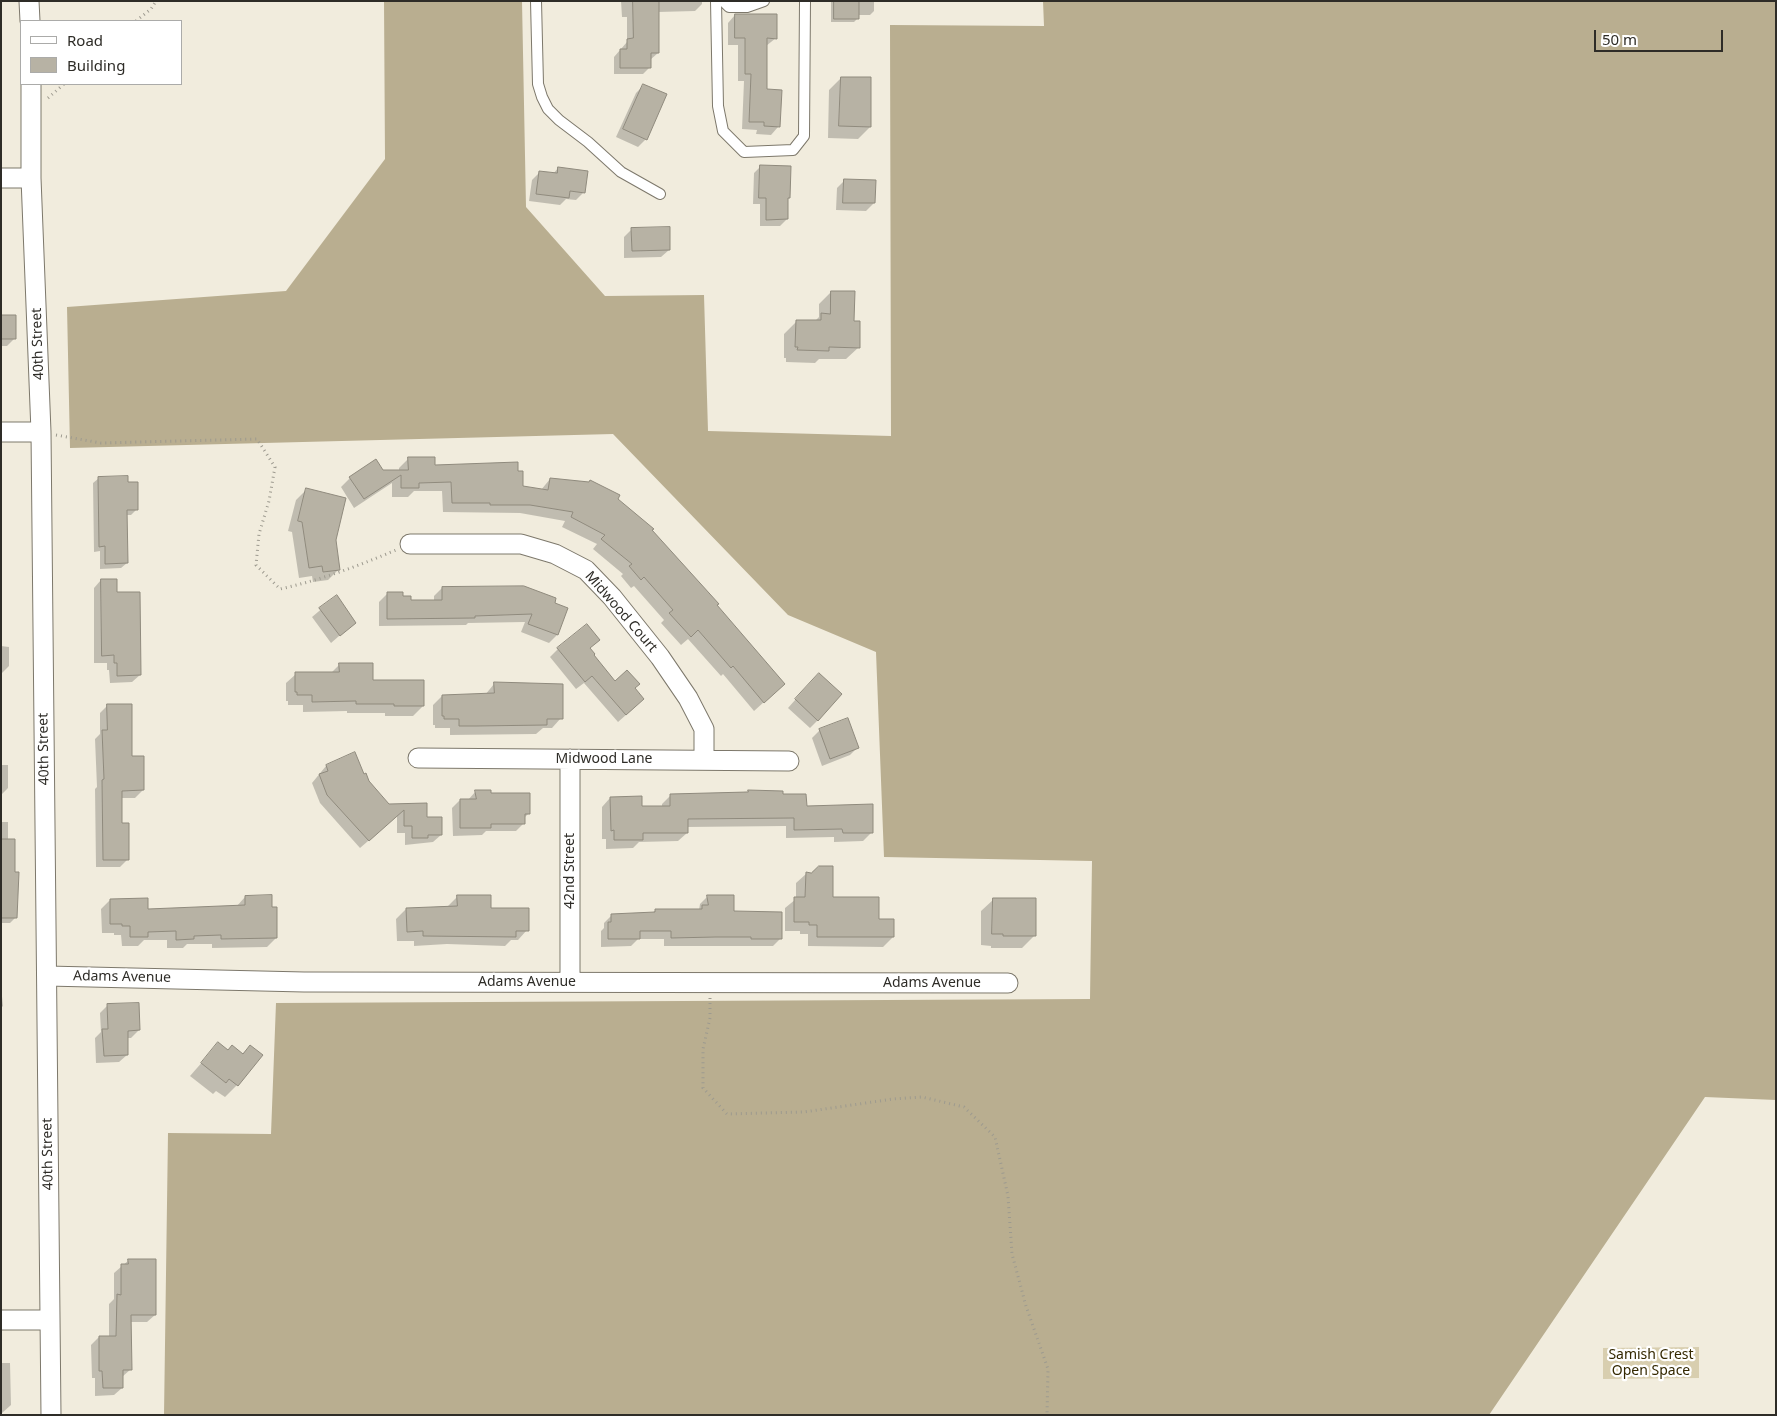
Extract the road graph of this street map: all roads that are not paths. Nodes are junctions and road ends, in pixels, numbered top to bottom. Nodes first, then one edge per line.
1 (29, 1) edge
2 (536, 1) edge
3 (716, 1) edge
4 (723, 1) edge
5 (764, 1) edge
6 (806, 1) edge
7 (30, 20) edge
8 (31, 85) edge
9 (1, 178) edge
10 (31, 178) junction
11 (660, 194) dead end
12 (1, 432) edge
13 (41, 432) junction
14 (410, 544) road end
15 (418, 758) dead end
16 (570, 759) junction
17 (704, 760) junction
18 (789, 761) dead end
19 (47, 976) junction
20 (570, 982) junction
21 (1008, 983) dead end
22 (1, 1320) edge
23 (50, 1320) junction
24 (51, 1415) edge

1 - 7 street
2 - 11 lane
3 - 6 lane
4 - 5 lane
8 - 10 street, 40th Street
9 - 10 street
10 - 13 street, 40th Street
12 - 13 street
13 - 19 street, 40th Street
14 - 17 street, Midwood Court
15 - 16 street, Midwood Lane
16 - 17 street, Midwood Lane
16 - 20 street, 42nd Street
17 - 18 street, Midwood Lane
19 - 20 street, Adams Avenue
19 - 23 street, 40th Street
20 - 21 street, Adams Avenue
22 - 23 street
23 - 24 street, 40th Street

